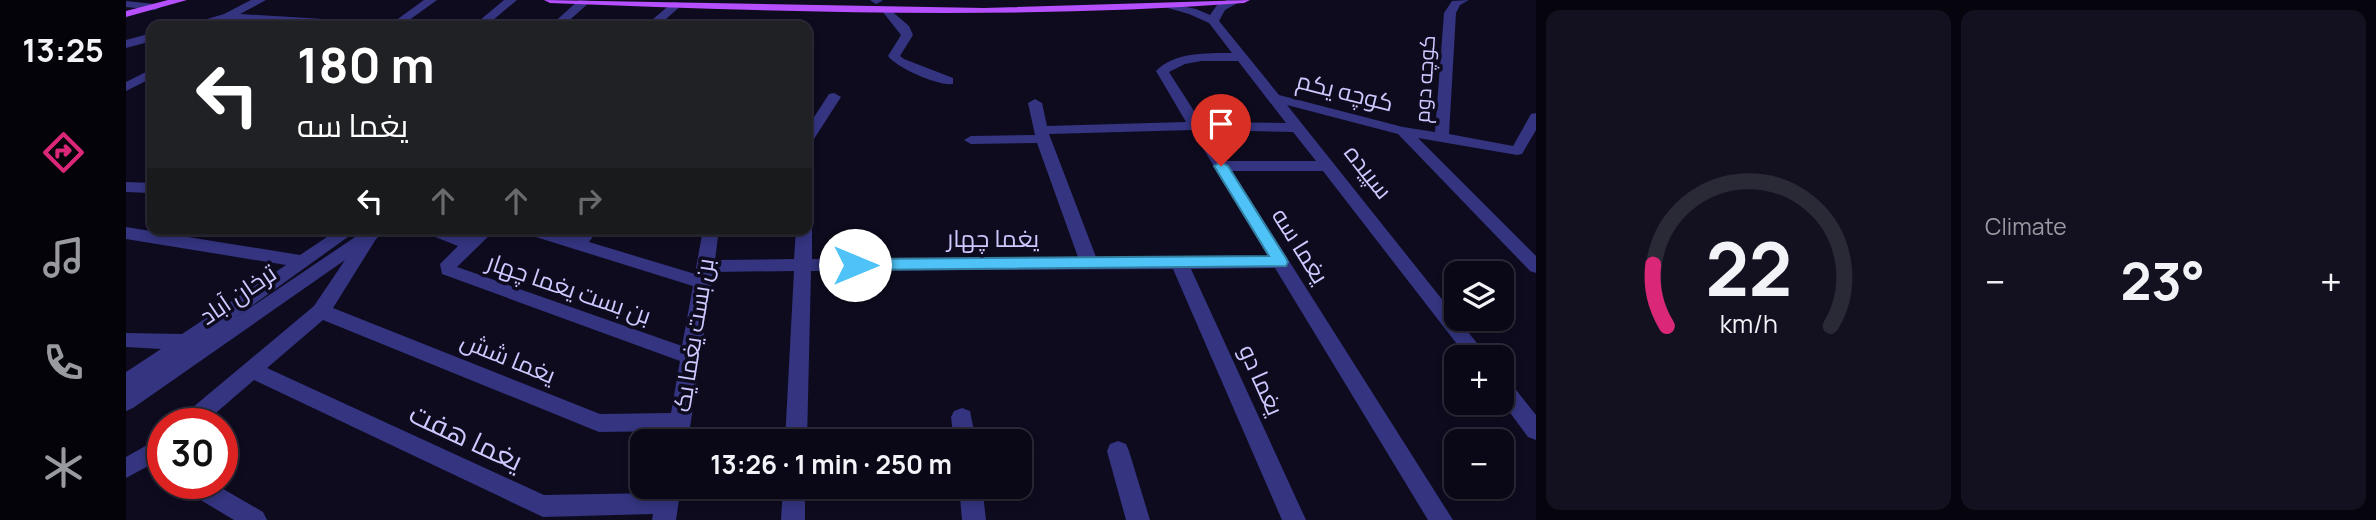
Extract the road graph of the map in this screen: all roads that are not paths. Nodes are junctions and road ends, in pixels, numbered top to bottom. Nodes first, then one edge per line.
1 (181, 0) edge
2 (260, 0) edge
3 (430, 0) edge
4 (511, 0) edge
5 (550, 0) edge
6 (837, 0) edge
7 (1072, 0) edge
8 (1244, 0) edge
9 (1463, 0) edge
10 (585, 1) edge
11 (876, 1) edge
12 (1235, 1) edge
13 (678, 2) edge
14 (126, 4) edge
15 (1167, 6) junction
16 (155, 7) junction
17 (887, 11) junction
18 (126, 14) edge
19 (225, 17) junction
20 (248, 19) junction
21 (209, 21) edge
22 (245, 21) edge
23 (274, 21) edge
24 (401, 21) edge
25 (485, 21) edge
26 (562, 21) edge
27 (657, 21) edge
28 (669, 21) edge
29 (1213, 21) junction
30 (147, 38) edge
31 (126, 44) edge
32 (1244, 58) junction
33 (147, 76) edge
34 (948, 81) dead end
35 (126, 88) edge
36 (834, 97) dead end
37 (1278, 99) junction
38 (1035, 103) dead end
39 (1536, 117) edge
40 (1196, 126) junction
41 (1300, 128) junction
42 (812, 131) edge
43 (1403, 131) junction
44 (1042, 134) junction
45 (1442, 137) junction
46 (971, 140) dead end
47 (1221, 166) junction
48 (1329, 166) junction
49 (126, 187) edge
50 (147, 188) edge
51 (126, 233) edge
52 (342, 235) edge
53 (366, 235) edge
54 (369, 235) edge
55 (447, 235) edge
56 (481, 235) edge
57 (548, 235) edge
58 (585, 235) edge
59 (710, 235) edge
60 (804, 235) edge
61 (470, 244) junction
62 (577, 244) junction
63 (304, 262) junction
64 (1179, 262) junction
65 (1280, 262) junction
66 (1089, 263) junction
67 (803, 265) junction
68 (1536, 267) edge
69 (704, 274) junction
70 (321, 311) junction
71 (126, 340) edge
72 (188, 342) junction
73 (1469, 345) edge
74 (691, 357) junction
75 (252, 370) junction
76 (126, 383) edge
77 (126, 402) edge
78 (1514, 403) edge
79 (207, 408) edge
80 (962, 417) dead end
81 (658, 429) edge
82 (678, 429) edge
83 (796, 429) edge
84 (964, 429) edge
85 (1536, 431) edge
86 (1118, 452) dead end
87 (147, 460) edge
88 (126, 468) edge
89 (219, 499) edge
90 (794, 499) edge
91 (972, 499) edge
92 (667, 503) edge
93 (255, 520) edge
94 (793, 520) edge
95 (974, 520) edge
96 (1138, 520) edge
97 (1294, 520) edge
98 (1441, 520) edge

1 - 16 main road
2 - 19 street
3 - 24 street
4 - 25 street
5 - 10 main road
6 - 11 main road
7 - 11 main road
8 - 12 main road
9 - 45 street, کوچه دوم
10 - 13 main road
10 - 26 street
12 - 15 main road
12 - 29 street
13 - 17 main road
13 - 27 street
13 - 28 street
14 - 16 street
15 - 17 main road
15 - 29 street, سپیده
16 - 18 main road
17 - 34 street
19 - 20 street
19 - 21 street
20 - 22 street
20 - 23 street
29 - 32 street, سپیده
30 - 31 street
32 - 37 street, سپیده
32 - 40 street, یغما سه
33 - 35 street
36 - 42 street
37 - 41 street, سپیده
37 - 43 street, کوچه یکم
38 - 44 street
39 - 45 street, کوچه دوم
40 - 41 street
40 - 44 street
40 - 47 street, یغما سه
41 - 48 street, سپیده
43 - 45 street, کوچه یکم
43 - 68 street
44 - 46 street
44 - 66 street
47 - 48 street
47 - 65 street, یغما سه
48 - 73 street, سپیده
49 - 50 street
51 - 63 street
52 - 63 street, ترخان آباد
53 - 77 street, ترخان آباد
54 - 70 street
55 - 61 street
56 - 61 street, بن بست یغما چهار
57 - 62 street, یغما چهار
58 - 62 street
59 - 69 street, بن بست یغما یک
60 - 67 street
61 - 74 street, بن بست یغما چهار
62 - 69 street, یغما چهار
63 - 72 street, ترخان آباد
64 - 65 street, یغما چهار
64 - 66 street, یغما چهار
64 - 97 street, یغما دو
65 - 98 street, یغما سه
66 - 67 street, یغما چهار
67 - 69 street, یغما چهار
67 - 83 street
69 - 74 street, بن بست یغما یک
70 - 75 street
70 - 81 street, یغما شش
71 - 72 street
72 - 76 street, ترخان آباد
74 - 82 street, بن بست یغما یک
75 - 79 street
75 - 92 street, یغما هفت
78 - 85 street
80 - 84 street
86 - 96 street
87 - 88 street
89 - 93 street
90 - 94 street
91 - 95 street

